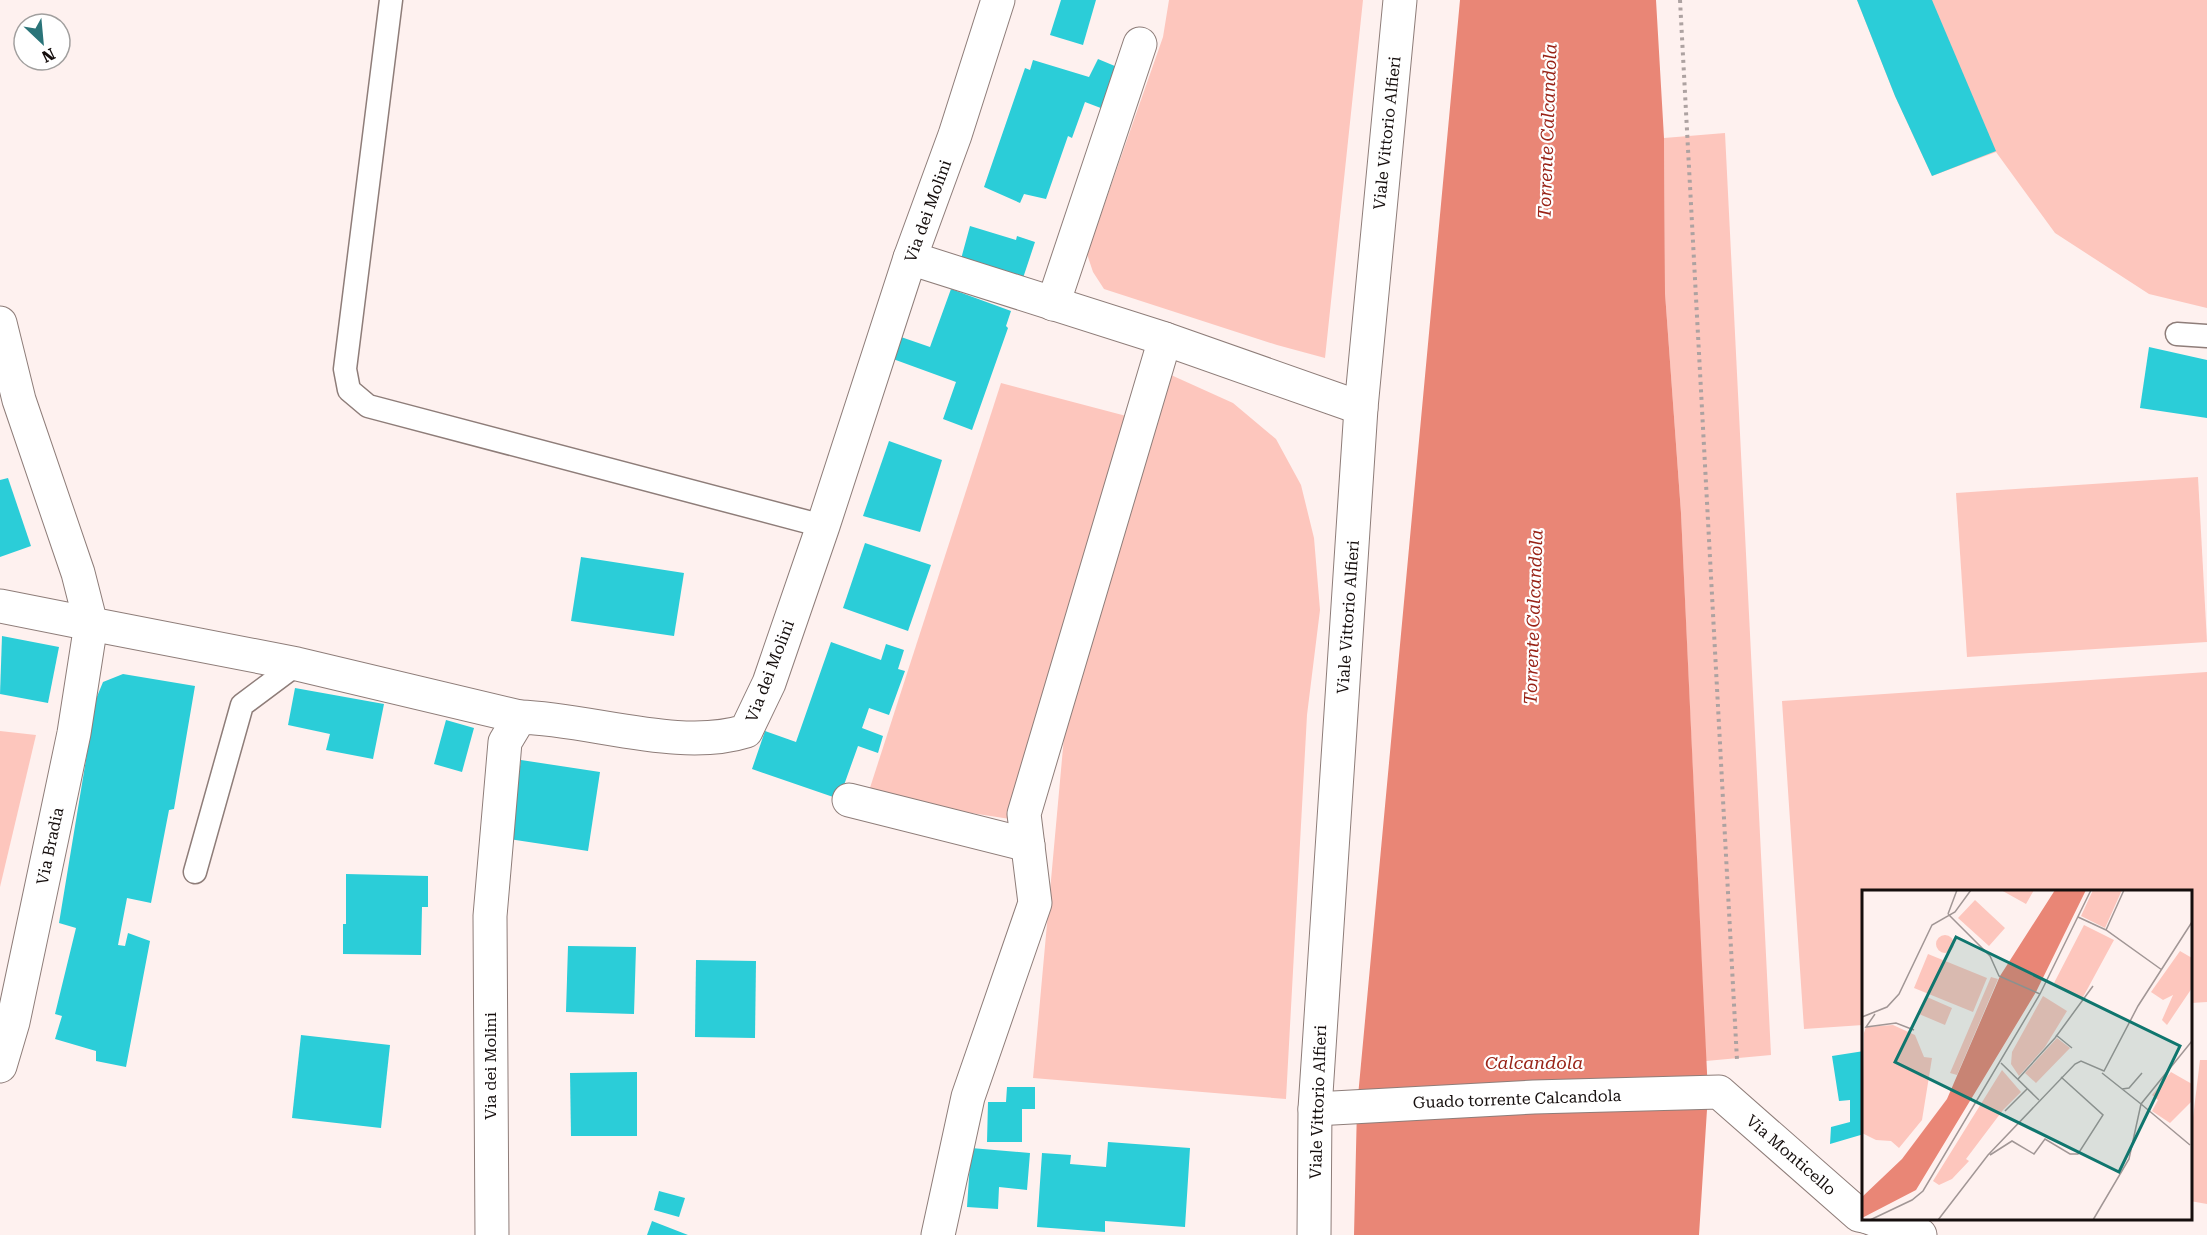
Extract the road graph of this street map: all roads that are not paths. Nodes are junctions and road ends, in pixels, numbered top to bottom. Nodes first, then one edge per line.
1 (391, 0) edge
2 (998, 0) edge
3 (1400, 0) edge
4 (1140, 44) dead end
5 (910, 258) junction
6 (1053, 304) junction
7 (0, 323) edge
8 (2178, 334) dead end
9 (2207, 336) edge
10 (1165, 339) junction
11 (1361, 408) junction
12 (823, 526) junction
13 (0, 606) edge
14 (91, 624) junction
15 (297, 664) junction
16 (520, 717) junction
17 (849, 800) dead end
18 (1028, 845) junction
19 (195, 872) dead end
20 (0, 1066) edge
21 (1719, 1092) joint
22 (1315, 1109) junction
23 (1862, 1216) edge
24 (1876, 1220) edge
25 (492, 1235) edge
26 (939, 1235) edge
27 (1314, 1235) edge
28 (1920, 1235) edge

1 - 12 lane
2 - 5 street, Via dei Molini
3 - 11 street, Viale Vittorio Alfieri
4 - 6 street
5 - 6 street
5 - 12 street, Via dei Molini
6 - 10 street
7 - 14 street, Via Bradia
8 - 9 lane
10 - 11 street
10 - 18 street
11 - 22 street, Viale Vittorio Alfieri
12 - 16 street, Via dei Molini
13 - 14 street
14 - 15 street
14 - 20 street, Via Bradia
15 - 16 street
15 - 19 lane
16 - 25 street, Via dei Molini
17 - 18 street
18 - 26 street
21 - 22 street, Guado torrente Calcandola
21 - 23 street, Via Monticello
22 - 27 street, Viale Vittorio Alfieri
24 - 28 street

